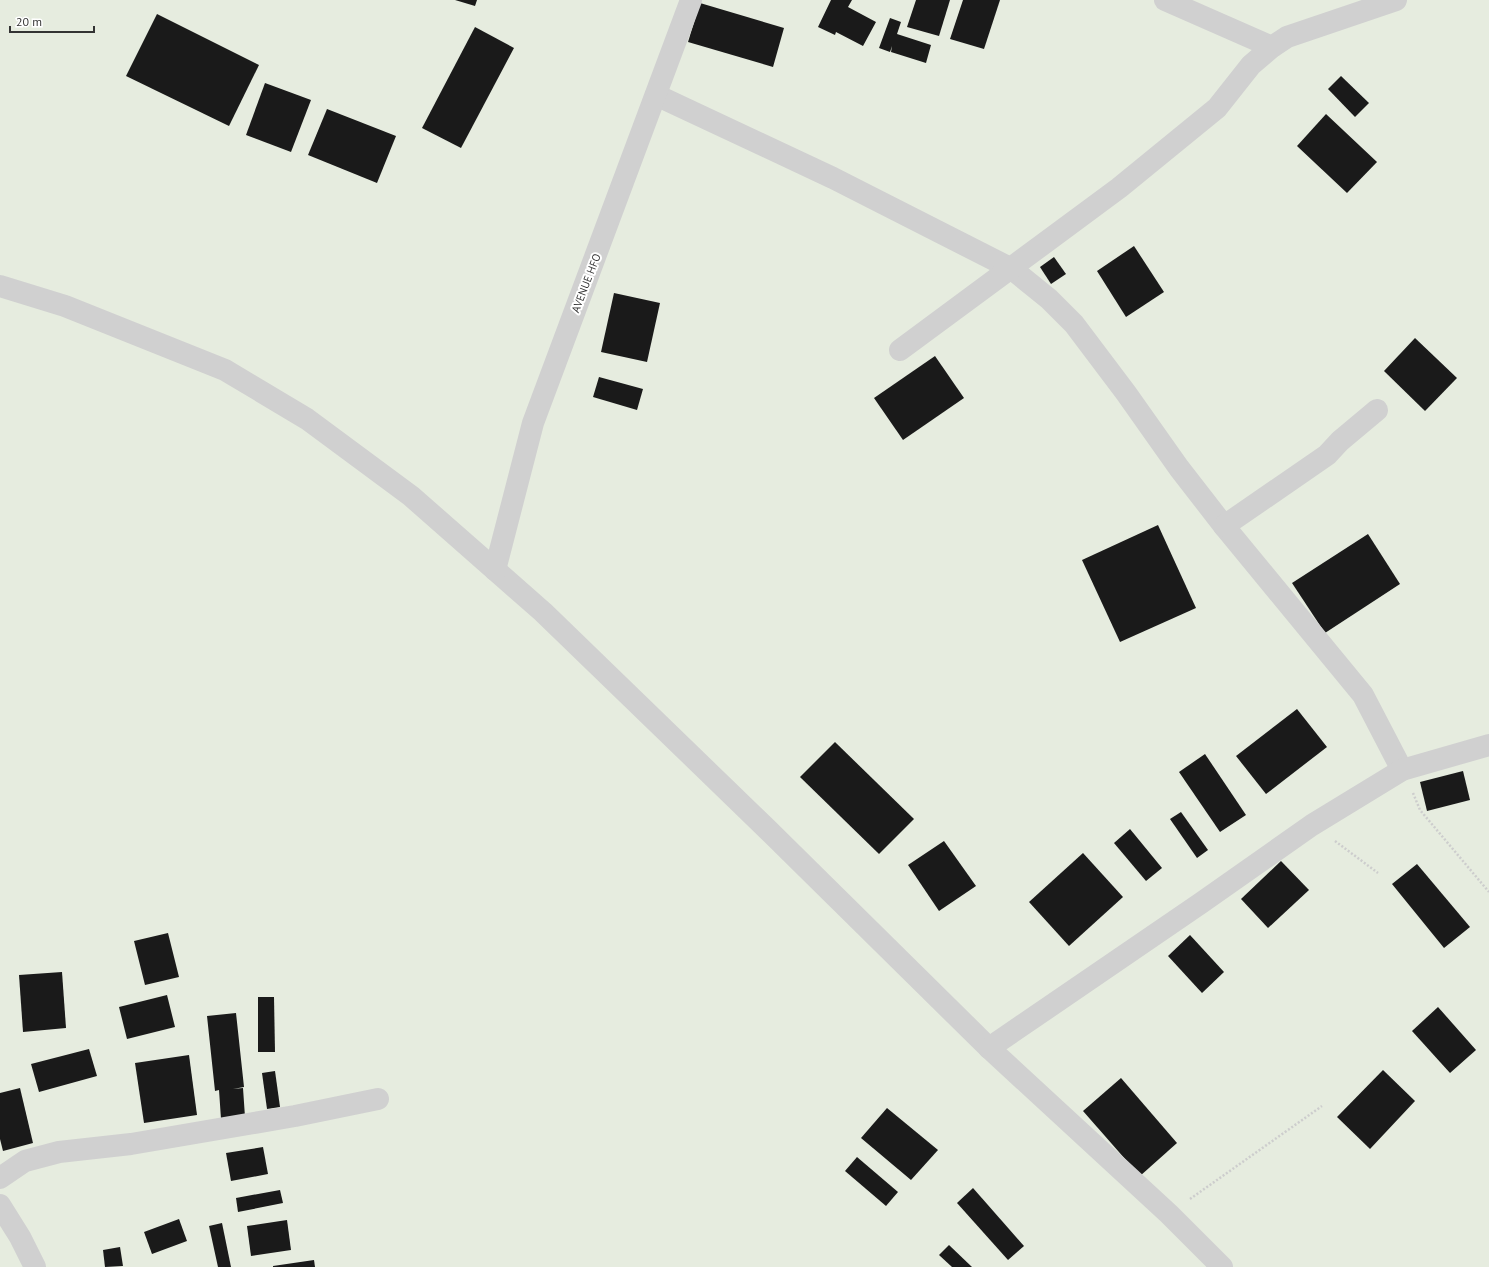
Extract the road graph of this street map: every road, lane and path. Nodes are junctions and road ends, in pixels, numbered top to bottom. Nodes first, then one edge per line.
1 (692, 0) edge
2 (1166, 0) edge
3 (1396, 0) edge
4 (1272, 47) junction
5 (656, 95) junction
6 (1012, 269) junction
7 (0, 286) edge
8 (900, 350) dead end
9 (1377, 410) dead end
10 (1224, 526) junction
11 (495, 570) junction
12 (1489, 745) edge
13 (1402, 770) junction
14 (1312, 825) junction
15 (1378, 873) dead end
16 (1489, 892) edge
17 (988, 1048) junction
18 (378, 1099) dead end
19 (1322, 1106) dead end
20 (0, 1178) edge
21 (0, 1206) edge
22 (1169, 1214) junction
23 (35, 1267) edge
24 (1222, 1267) edge

1 - 5 street, AVENUE HFO
2 - 4 street
3 - 4 street
4 - 6 street
5 - 6 street
5 - 11 street, AVENUE HFO
6 - 8 street
6 - 10 street
7 - 11 street
9 - 10 street
10 - 13 street
11 - 17 street
12 - 13 street
13 - 14 street
13 - 16 path
14 - 15 path
14 - 17 street
17 - 22 street
18 - 20 street
19 - 22 path
21 - 23 street
22 - 24 street

